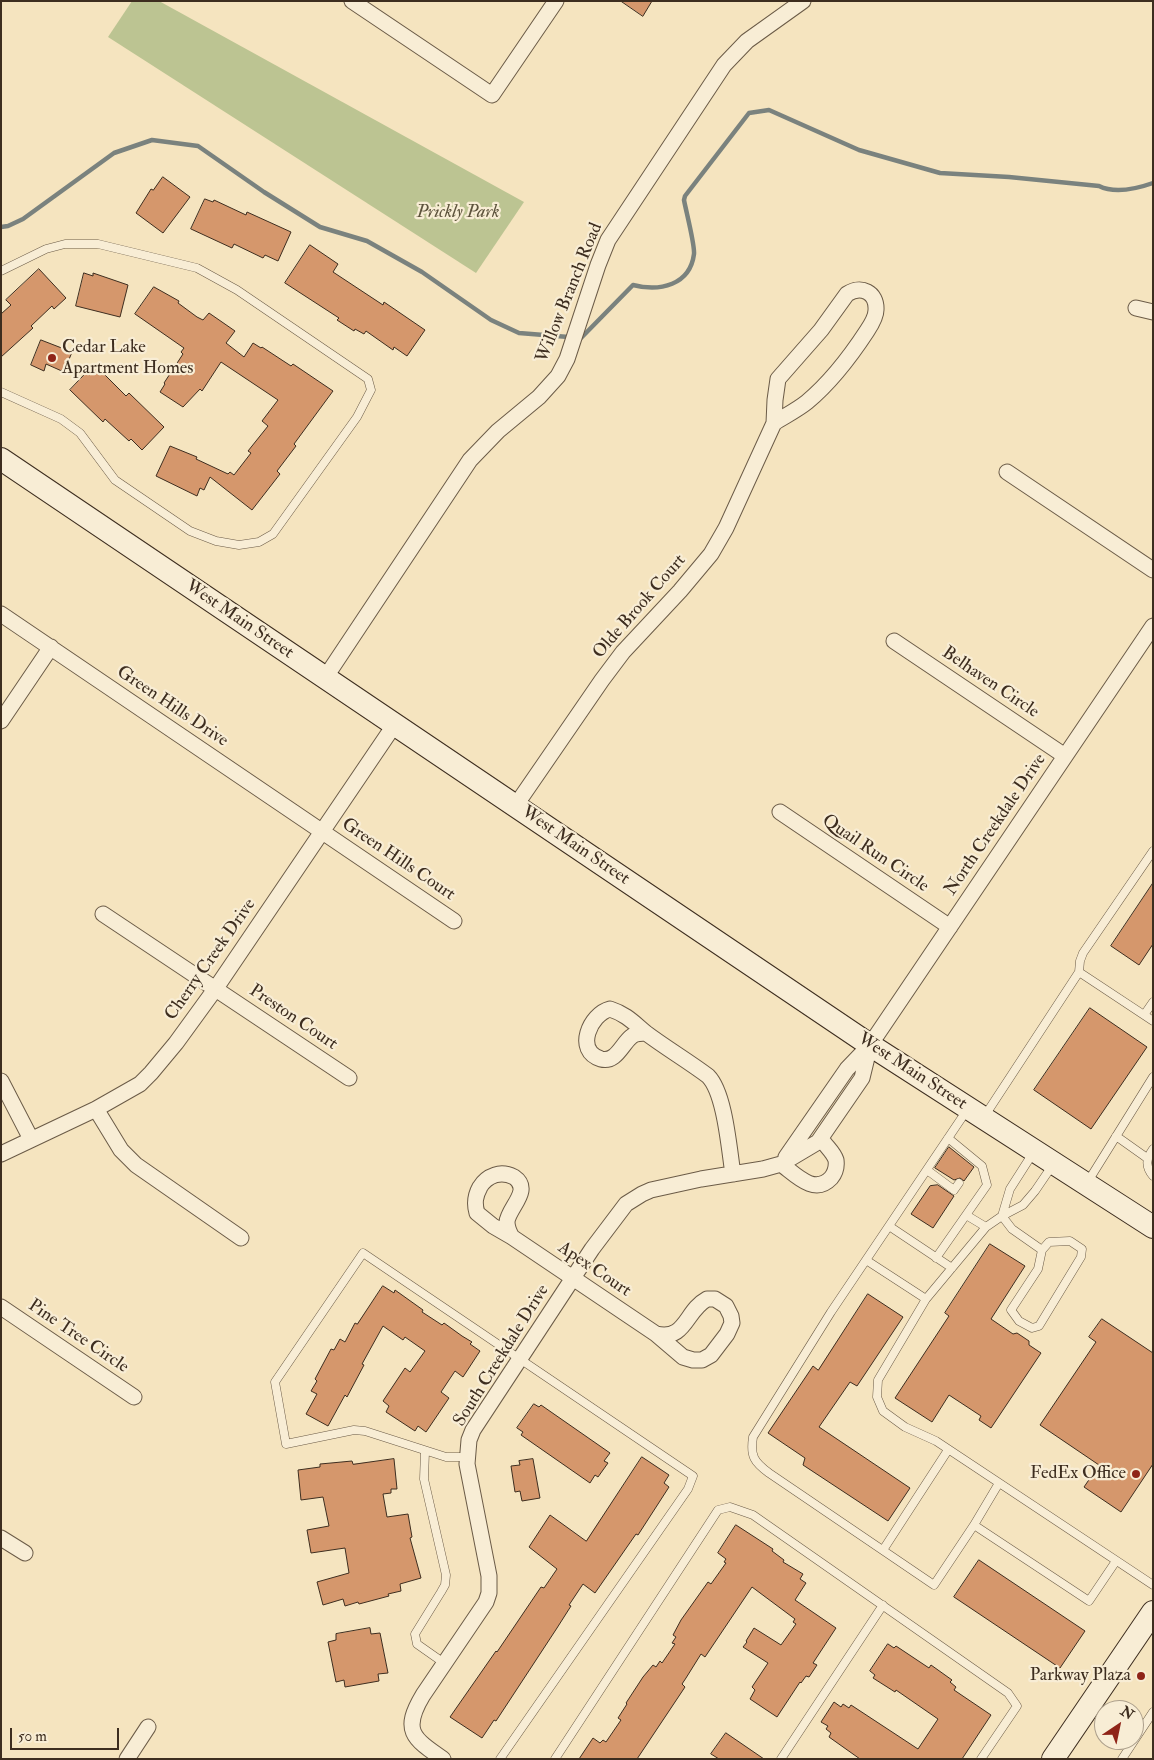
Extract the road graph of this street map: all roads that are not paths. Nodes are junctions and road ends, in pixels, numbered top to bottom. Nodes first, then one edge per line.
1 (352, 1) edge
2 (556, 1) edge
3 (803, 1) edge
4 (1, 271) edge
5 (1136, 308) dead end
6 (1153, 312) edge
7 (1, 392) edge
8 (774, 423) junction
9 (1, 459) edge
10 (1007, 472) dead end
11 (1153, 570) edge
12 (1, 614) edge
13 (1153, 626) edge
14 (894, 641) dead end
15 (51, 647) junction
16 (325, 678) junction
17 (1, 721) edge
18 (394, 724) junction
19 (1065, 756) junction
20 (516, 805) junction
21 (780, 812) dead end
22 (322, 831) junction
23 (1153, 851) edge
24 (103, 914) dead end
25 (454, 921) dead end
26 (950, 927) junction
27 (1079, 972) junction
28 (216, 988) junction
29 (1153, 1002) edge
30 (1144, 1015) junction
31 (1153, 1021) edge
32 (646, 1033) dead end
33 (870, 1045) junction
34 (1153, 1077) edge
35 (349, 1078) dead end
36 (1, 1081) edge
37 (96, 1109) junction
38 (976, 1113) junction
39 (1116, 1136) junction
40 (821, 1138) junction
41 (948, 1138) junction
42 (31, 1139) junction
43 (1153, 1150) edge
44 (1034, 1152) junction
45 (1, 1154) edge
46 (1147, 1158) junction
47 (781, 1164) junction
48 (1053, 1164) junction
49 (927, 1170) junction
50 (733, 1174) junction
51 (1153, 1176) edge
52 (959, 1183) dead end
53 (1086, 1185) junction
54 (966, 1215) junction
55 (1002, 1216) junction
56 (889, 1226) junction
57 (986, 1227) junction
58 (1153, 1228) edge
59 (512, 1237) dead end
60 (241, 1238) dead end
61 (1042, 1250) junction
62 (936, 1258) junction
63 (866, 1260) junction
64 (952, 1268) junction
65 (573, 1278) junction
66 (926, 1299) junction
67 (1, 1307) edge
68 (656, 1334) junction
69 (520, 1359) junction
70 (134, 1397) dead end
71 (948, 1450) junction
72 (425, 1451) junction
73 (468, 1457) junction
74 (999, 1483) junction
75 (974, 1525) junction
76 (1, 1538) edge
77 (883, 1550) junction
78 (25, 1553) dead end
79 (1116, 1561) junction
80 (1153, 1585) edge
81 (882, 1605) junction
82 (1153, 1612) edge
83 (444, 1664) junction
84 (1153, 1712) edge
85 (148, 1727) dead end
86 (127, 1759) edge
87 (443, 1759) edge
88 (500, 1759) edge
89 (554, 1759) edge
90 (781, 1759) edge
91 (981, 1759) edge
92 (1053, 1759) edge
93 (1122, 1759) edge

1 - 2 street
3 - 16 street, Willow Branch Road
4 - 7 lane
5 - 6 street
8 - 8 street, Olde Brook Court
8 - 20 street, Olde Brook Court
9 - 16 main road, West Main Street
10 - 11 street
12 - 15 street, Green Hills Drive
13 - 19 street, North Creekdale Drive
14 - 19 street, Belhaven Circle
15 - 17 street
15 - 22 street, Green Hills Drive
16 - 18 main road, West Main Street
18 - 20 main road, West Main Street
18 - 22 street, Cherry Creek Drive
19 - 26 street, North Creekdale Drive
20 - 33 main road, West Main Street
21 - 26 street, Quail Run Circle
22 - 25 street, Green Hills Court
22 - 28 street, Cherry Creek Drive
23 - 27 lane
24 - 28 street, Preston Court
26 - 33 street, North Creekdale Drive
27 - 30 lane
27 - 38 lane
28 - 35 street, Preston Court
28 - 37 street, Cherry Creek Drive
29 - 30 lane
30 - 31 lane
32 - 50 street
33 - 38 main road, West Main Street
33 - 40 street, South Creekdale Drive
33 - 47 street
34 - 39 lane
36 - 42 street
37 - 42 street, Cherry Creek Drive
37 - 60 street
38 - 41 lane
38 - 44 main road, West Main Street
39 - 46 lane
39 - 53 lane
40 - 47 street, South Creekdale Drive
40 - 47 street
41 - 49 lane
41 - 54 lane
42 - 45 street, Cherry Creek Drive
43 - 46 lane
44 - 48 main road, West Main Street
44 - 55 lane
46 - 51 lane
47 - 50 street, South Creekdale Drive
48 - 53 main road, West Main Street
48 - 55 lane
49 - 52 lane
49 - 56 lane
50 - 65 street, South Creekdale Drive
53 - 58 main road, West Main Street
54 - 57 lane
54 - 62 lane
55 - 57 lane
55 - 61 lane
56 - 62 lane
56 - 63 lane
57 - 64 lane
59 - 65 street, Apex Court
61 - 61 lane
62 - 64 lane
63 - 66 lane
63 - 77 lane
64 - 66 lane
65 - 68 street, Apex Court
65 - 69 street, South Creekdale Drive
66 - 71 lane
67 - 70 street, Pine Tree Circle
68 - 68 street, Apex Court
69 - 72 lane
69 - 73 street, South Creekdale Drive
69 - 88 lane
71 - 74 lane
71 - 77 lane
72 - 73 lane
72 - 83 lane
73 - 83 street, South Creekdale Drive
74 - 75 lane
74 - 79 lane
75 - 77 lane
75 - 79 lane
76 - 78 street
79 - 80 lane
81 - 89 lane
81 - 90 lane
81 - 91 lane
82 - 92 main road
83 - 87 street, South Creekdale Drive
84 - 93 lane
85 - 86 street

